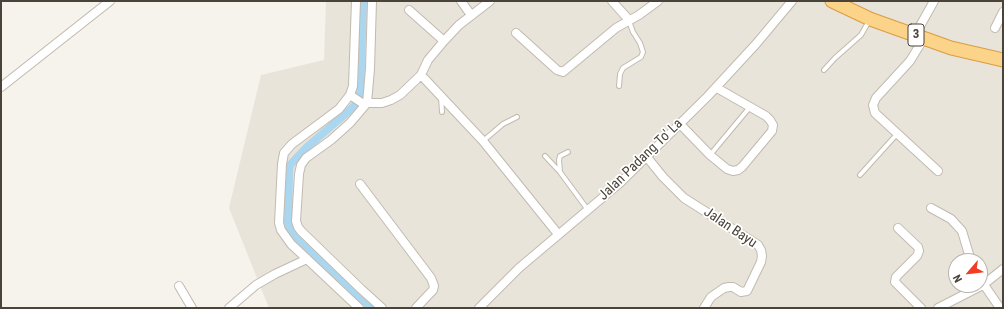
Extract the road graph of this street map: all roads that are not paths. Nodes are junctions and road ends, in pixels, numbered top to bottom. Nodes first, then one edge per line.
1 (110, 1) edge
2 (356, 1) edge
3 (372, 1) edge
4 (461, 1) edge
5 (490, 1) edge
6 (612, 1) edge
7 (658, 1) edge
8 (792, 1) edge
9 (832, 1) edge
10 (934, 1) edge
11 (409, 10) dead end
12 (1003, 12) edge
13 (471, 15) junction
14 (870, 19) junction
15 (629, 20) junction
16 (995, 28) dead end
17 (516, 33) dead end
18 (920, 37) junction
19 (444, 41) junction
20 (1003, 60) edge
21 (824, 70) dead end
22 (421, 75) junction
23 (619, 86) dead end
24 (1, 87) edge
25 (717, 88) junction
26 (351, 96) junction
27 (441, 97) junction
28 (365, 104) junction
29 (750, 106) junction
30 (442, 112) dead end
31 (517, 117) dead end
32 (680, 124) junction
33 (898, 134) junction
34 (483, 141) junction
35 (568, 152) dead end
36 (710, 155) junction
37 (545, 156) dead end
38 (646, 156) junction
39 (560, 172) junction
40 (938, 172) dead end
41 (860, 175) dead end
42 (360, 184) dead end
43 (931, 208) dead end
44 (588, 210) junction
45 (898, 228) dead end
46 (558, 234) junction
47 (969, 253) edge
48 (307, 259) junction
49 (1003, 269) edge
50 (988, 278) edge
51 (179, 286) dead end
52 (988, 291) edge
53 (963, 293) edge
54 (192, 308) edge
55 (229, 308) edge
56 (359, 308) edge
57 (382, 308) edge
58 (416, 308) edge
59 (479, 308) edge
60 (704, 308) edge
61 (921, 308) edge
62 (938, 308) edge
63 (1000, 308) edge

1 - 24 street
2 - 26 street
3 - 28 street
4 - 13 street
5 - 13 street
6 - 15 street
7 - 15 street
8 - 25 street, Jalan Padang To' La
9 - 14 highway, 3
10 - 18 street
11 - 19 street
12 - 16 street
13 - 19 street
14 - 18 highway, 3
14 - 21 lane
15 - 17 street
15 - 23 lane
18 - 20 highway, 3
18 - 33 street
19 - 22 street
22 - 27 street
22 - 28 street
25 - 29 street
25 - 32 street, Jalan Padang To' La
26 - 28 street
26 - 48 street
27 - 30 lane
27 - 34 street
28 - 57 street
29 - 36 lane
29 - 36 street
31 - 34 lane
32 - 36 street
32 - 38 street, Jalan Padang To' La
33 - 40 street
33 - 41 lane
34 - 46 street
35 - 39 lane
37 - 39 lane
38 - 44 street, Jalan Padang To' La
38 - 60 street, Jalan Bayu
39 - 44 lane
42 - 58 street
43 - 47 street
44 - 46 street, Jalan Padang To' La
45 - 61 street
46 - 59 street, Jalan Padang To' La
48 - 55 street
48 - 56 street
49 - 50 street
51 - 54 street
52 - 63 street
53 - 62 street

